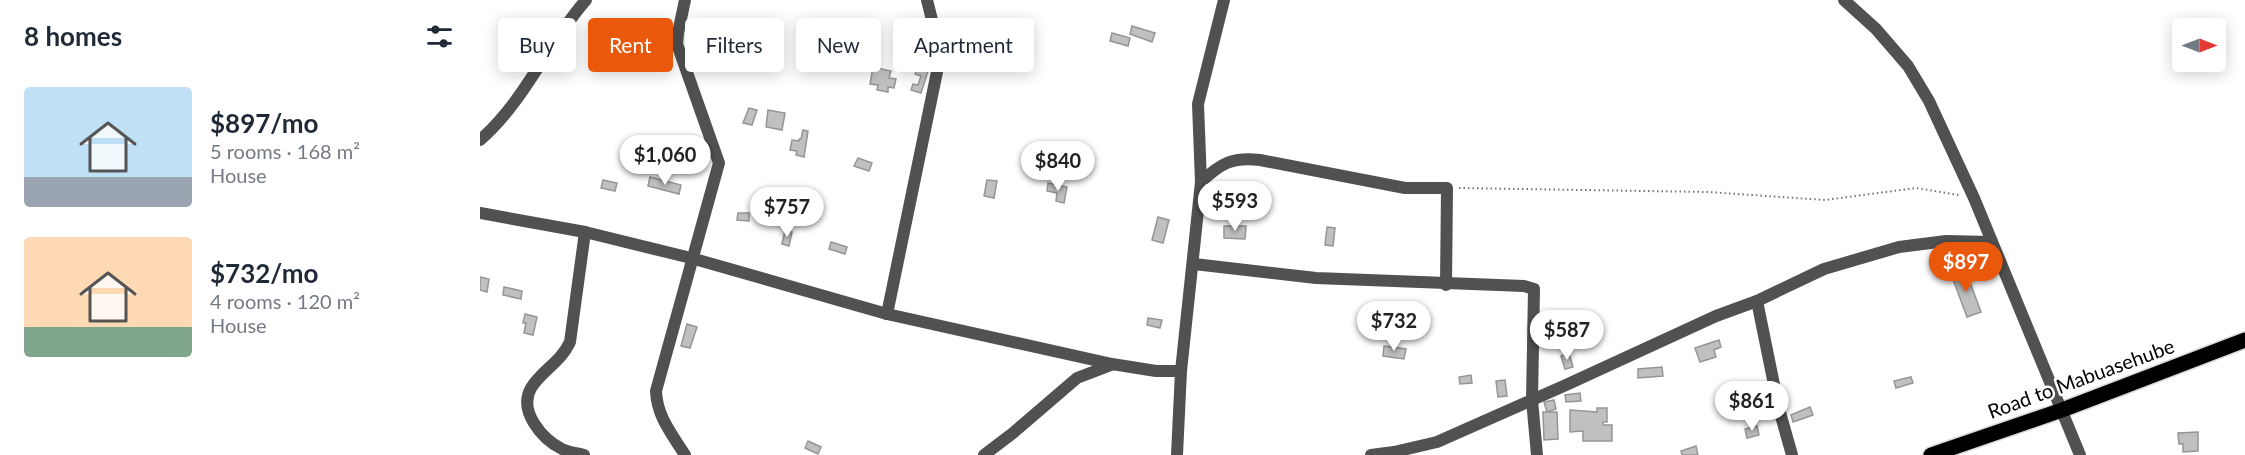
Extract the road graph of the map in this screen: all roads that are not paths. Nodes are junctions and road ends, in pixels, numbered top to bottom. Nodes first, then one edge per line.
1 (586, 0) edge
2 (685, 0) edge
3 (927, 0) edge
4 (1224, 0) edge
5 (1844, 0) edge
6 (480, 140) edge
7 (1201, 182) junction
8 (480, 213) edge
9 (585, 232) junction
10 (1992, 242) junction
11 (691, 258) junction
12 (1194, 264) junction
13 (1446, 285) junction
14 (1757, 301) junction
15 (887, 314) junction
16 (2245, 340) edge
17 (1112, 364) junction
18 (1181, 371) junction
19 (1532, 400) junction
20 (2062, 410) junction
21 (584, 455) edge
22 (685, 455) edge
23 (984, 455) edge
24 (1177, 455) edge
25 (1371, 455) edge
26 (1537, 455) edge
27 (1792, 455) edge
28 (1931, 455) edge
29 (2080, 455) edge

1 - 6 street
2 - 11 street
3 - 15 street
4 - 7 street
5 - 10 street
7 - 12 street
7 - 13 street
8 - 9 street
9 - 11 street
9 - 21 street
10 - 14 street
10 - 20 street
11 - 15 street
11 - 22 street
12 - 13 street
12 - 18 street
13 - 19 street
14 - 19 street
14 - 27 street
15 - 17 street
16 - 20 main road, Road to Mabuasehube
17 - 18 street
17 - 23 street
18 - 24 street
19 - 25 street
19 - 26 street
20 - 28 main road, Road to Mabuasehube
20 - 29 street

